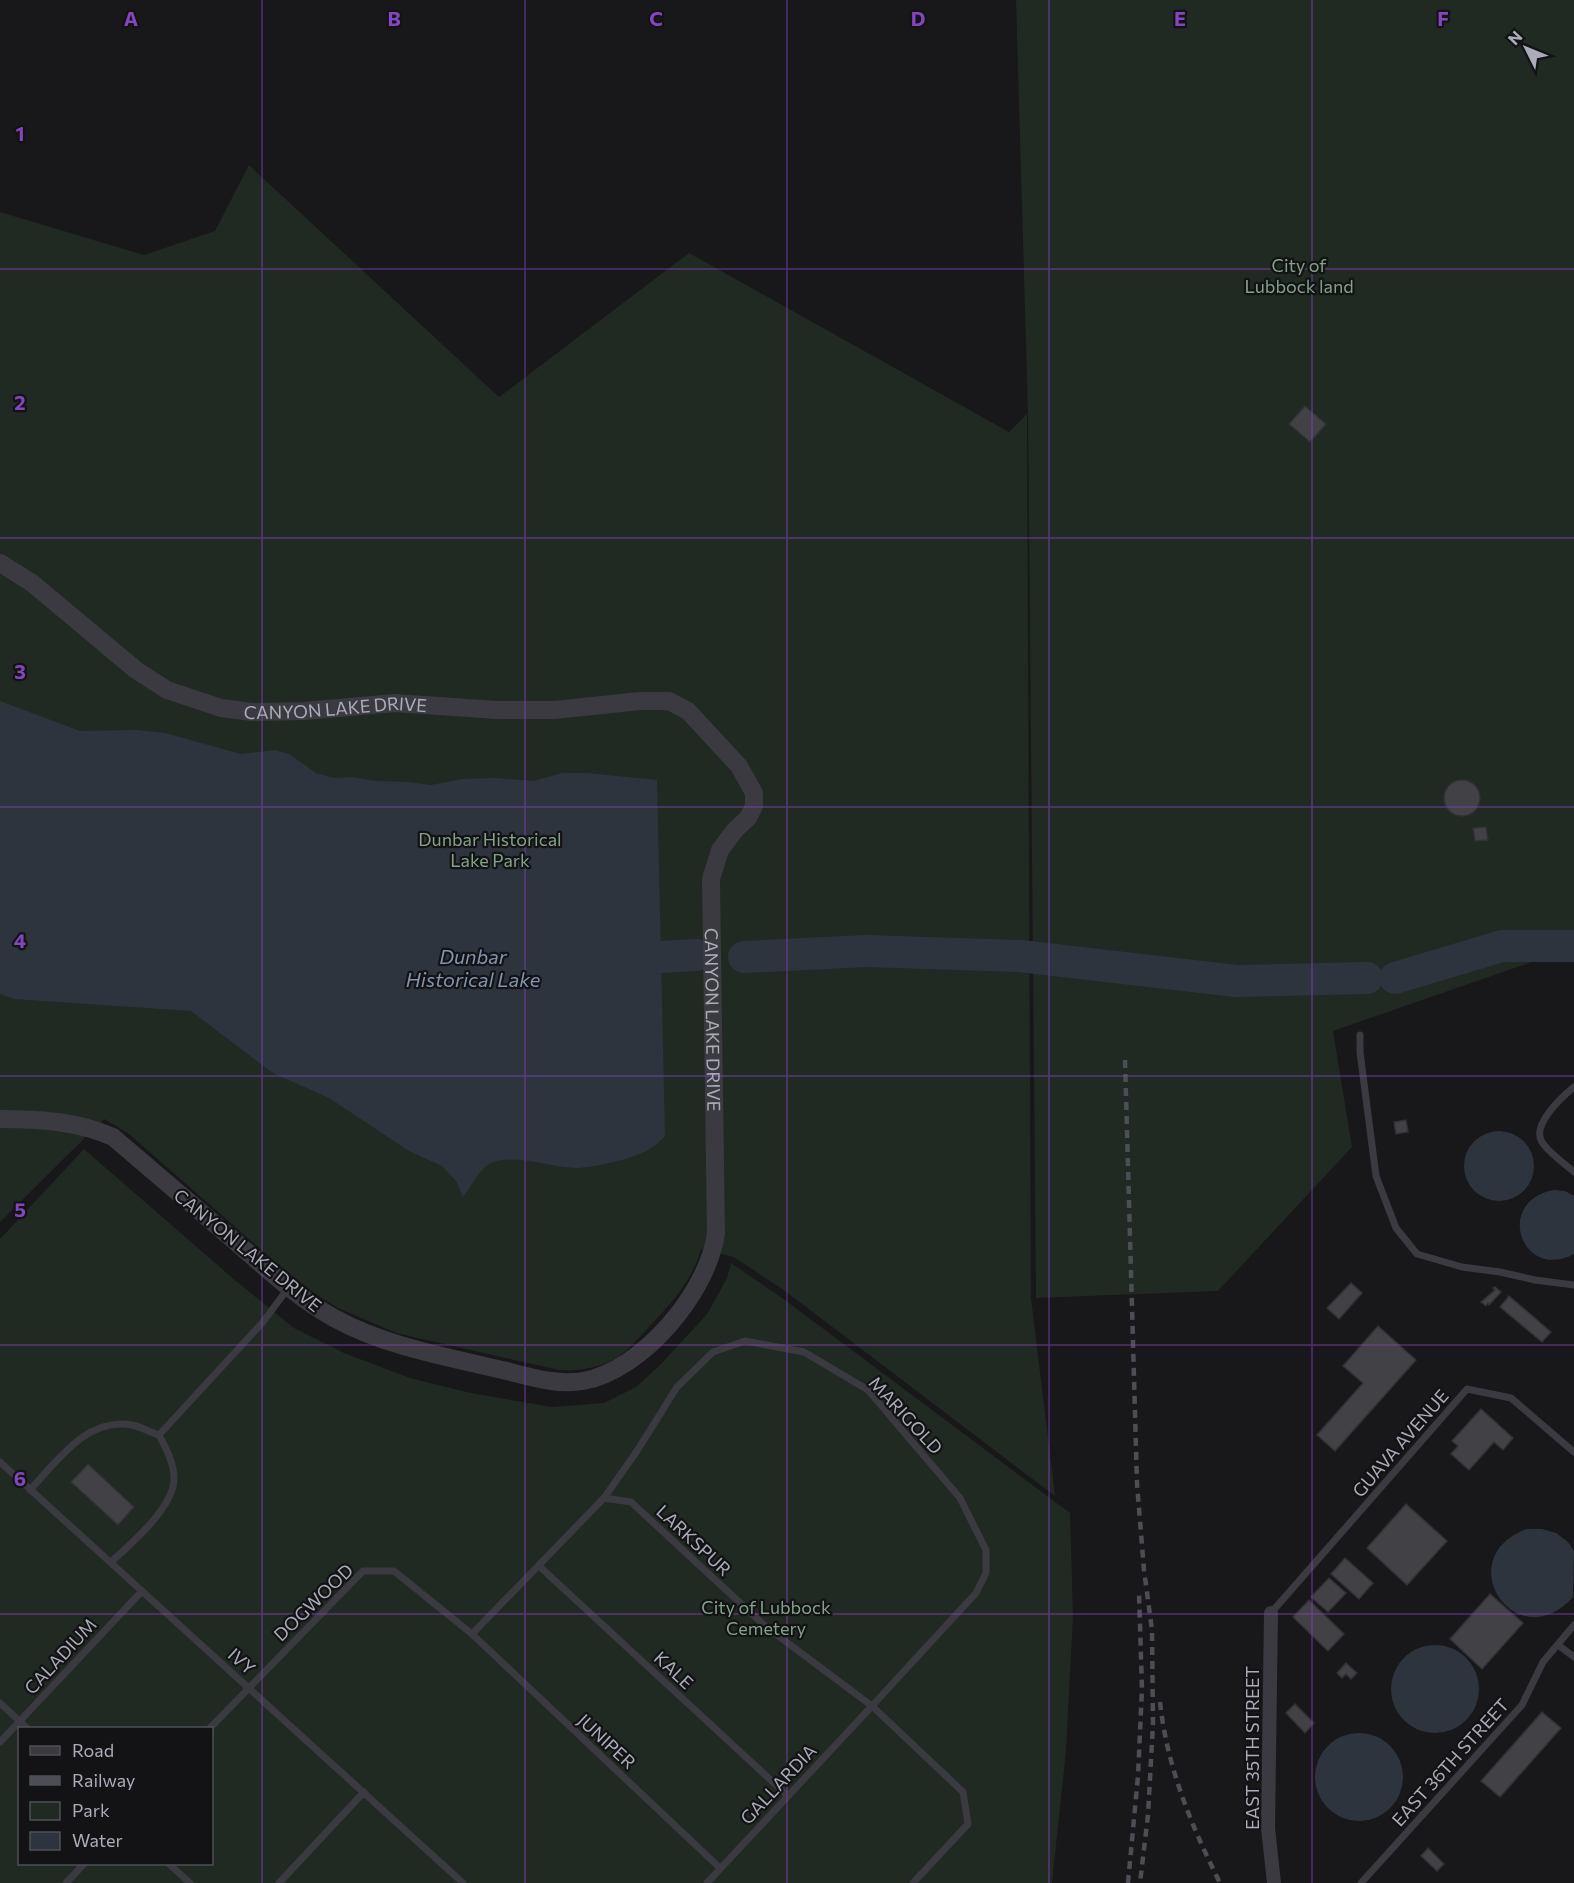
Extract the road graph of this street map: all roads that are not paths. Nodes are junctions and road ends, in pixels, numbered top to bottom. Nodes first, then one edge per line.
1 (0, 563) edge
2 (1360, 1035) dead end
3 (1574, 1088) edge
4 (0, 1119) edge
5 (1574, 1172) edge
6 (1574, 1285) edge
7 (289, 1287) junction
8 (159, 1435) junction
9 (1574, 1452) edge
10 (0, 1462) edge
11 (30, 1490) junction
12 (604, 1498) junction
13 (111, 1562) junction
14 (539, 1566) junction
15 (986, 1573) joint
16 (142, 1591) junction
17 (1271, 1613) joint
18 (1574, 1625) edge
19 (472, 1634) junction
20 (1558, 1645) junction
21 (1574, 1657) edge
22 (248, 1687) junction
23 (0, 1703) edge
24 (872, 1706) junction
25 (19, 1721) junction
26 (26, 1727) edge
27 (211, 1727) edge
28 (0, 1742) edge
29 (364, 1792) junction
30 (788, 1796) junction
31 (82, 1865) edge
32 (172, 1865) edge
33 (720, 1869) junction
34 (66, 1883) edge
35 (190, 1883) edge
36 (279, 1883) edge
37 (463, 1883) edge
38 (707, 1883) edge
39 (913, 1883) edge
40 (1274, 1883) edge
41 (1361, 1883) edge

1 - 7 street, CANYON LAKE DRIVE
2 - 6 lane
3 - 5 lane
4 - 7 street, CANYON LAKE DRIVE
7 - 8 lane
8 - 11 lane
8 - 13 lane
9 - 17 lane, GUAVA AVENUE
10 - 11 lane, IVY
11 - 13 lane, IVY
12 - 14 lane
12 - 15 lane, MARIGOLD
12 - 24 lane, LARKSPUR
13 - 16 lane, IVY
14 - 19 lane
14 - 30 lane, KALE
15 - 24 lane, GALLARDIA
16 - 22 lane, IVY
16 - 25 lane, CALADIUM
17 - 40 street, EAST 35TH STREET
18 - 20 lane, EAST 36TH STREET
19 - 22 lane, DOGWOOD
19 - 33 lane, JUNIPER
20 - 21 lane
20 - 41 lane, EAST 36TH STREET
22 - 27 lane, DOGWOOD
22 - 29 lane, IVY
23 - 25 lane
24 - 30 lane, GALLARDIA
24 - 39 lane
25 - 26 lane
25 - 28 lane, CALADIUM
29 - 36 lane
29 - 37 lane, IVY
30 - 33 lane, GALLARDIA
31 - 34 lane
32 - 35 lane
33 - 38 lane, GALLARDIA

